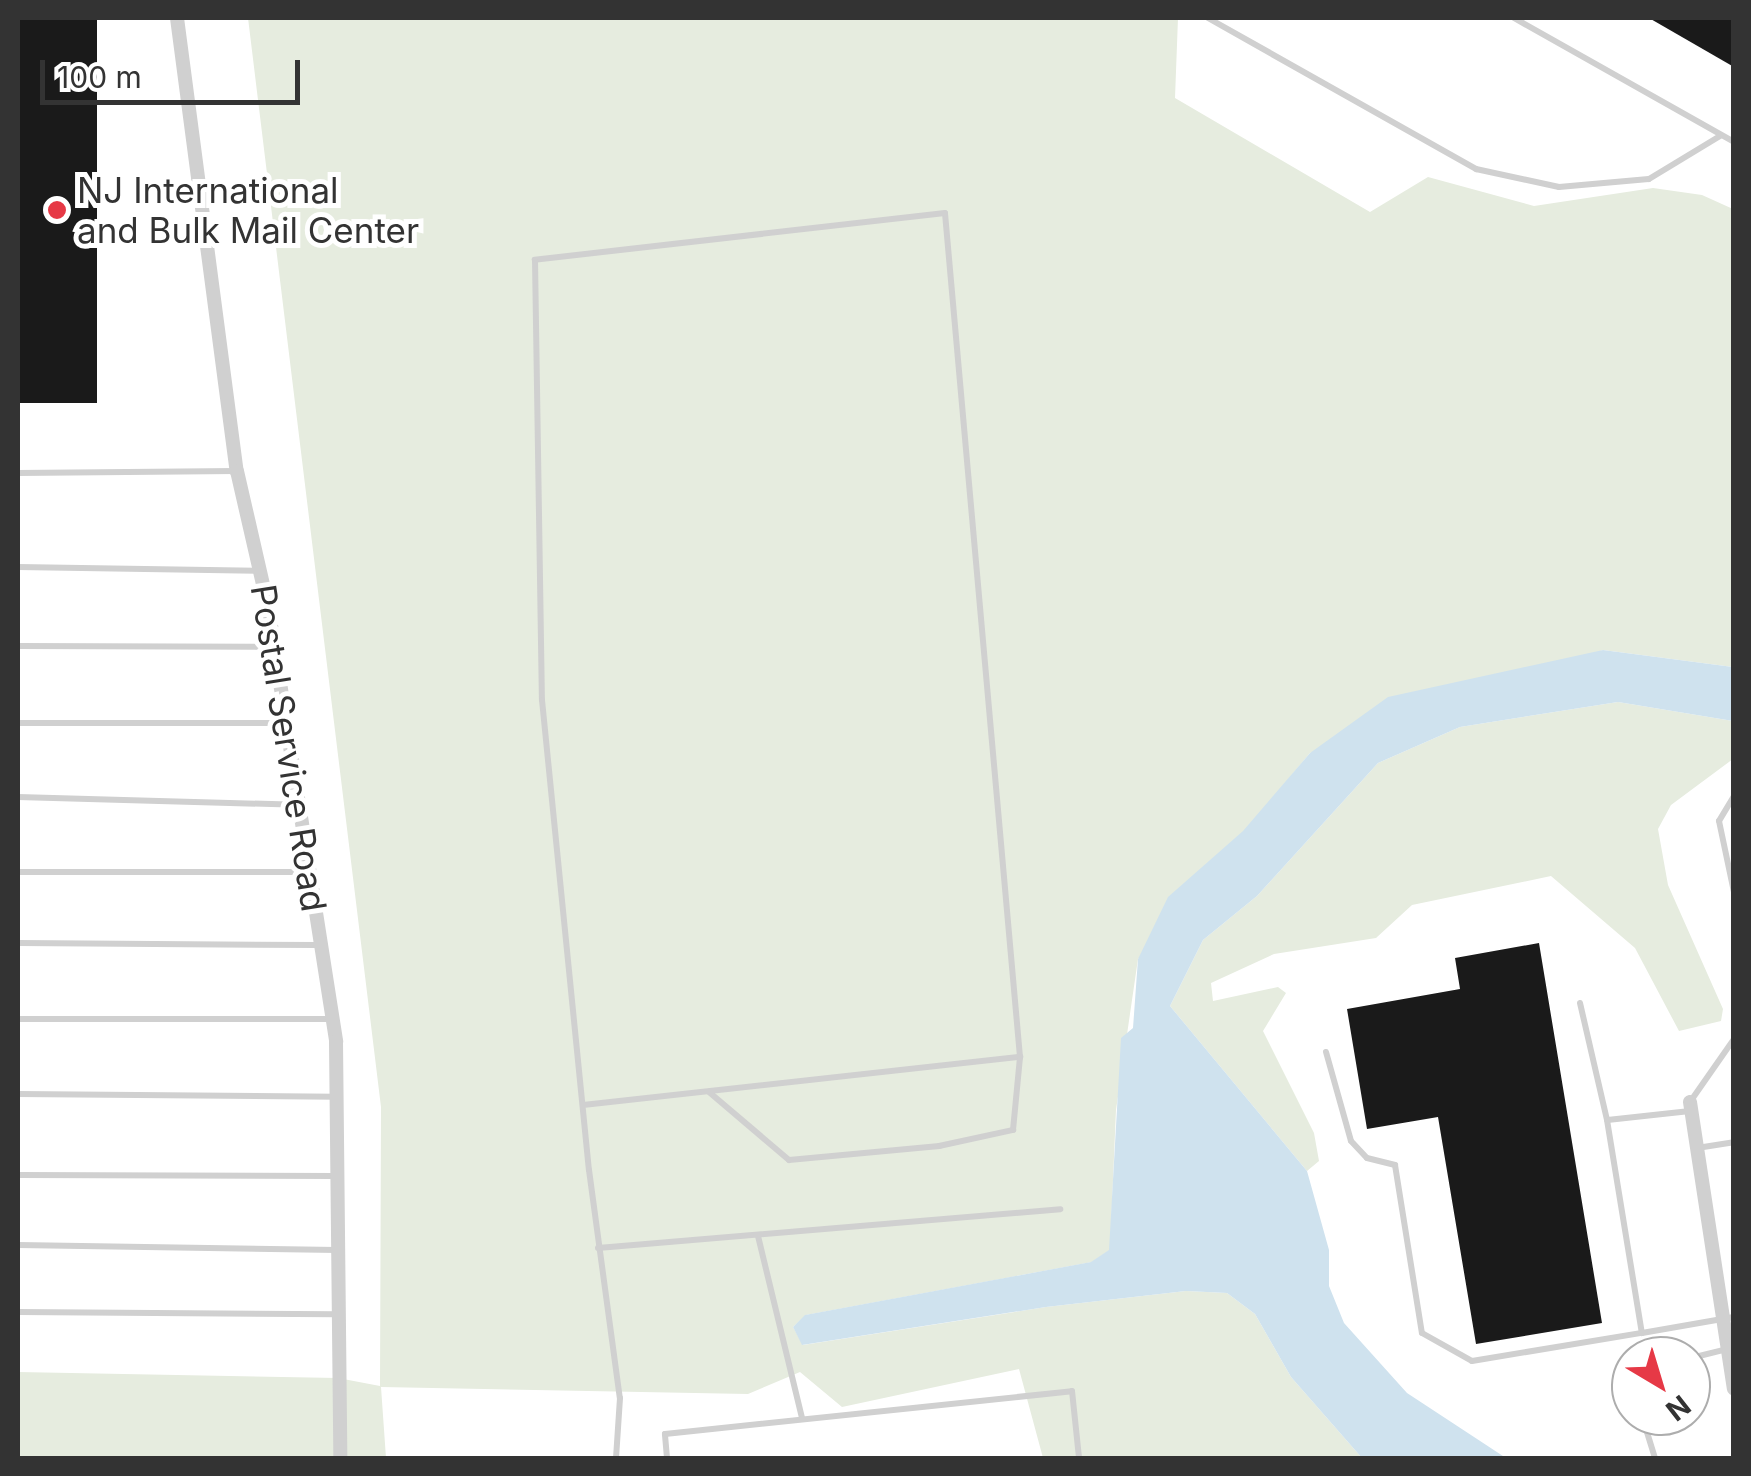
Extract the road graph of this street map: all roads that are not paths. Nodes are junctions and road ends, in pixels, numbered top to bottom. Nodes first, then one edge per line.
1 (177, 18) edge
2 (1208, 18) edge
3 (1514, 18) edge
4 (1720, 136) junction
5 (1734, 142) edge
6 (237, 472) junction
7 (18, 473) edge
8 (18, 566) edge
9 (260, 571) junction
10 (18, 646) edge
11 (274, 647) junction
12 (18, 723) edge
13 (286, 723) junction
14 (1734, 796) edge
15 (18, 797) edge
16 (299, 805) junction
17 (18, 872) edge
18 (310, 872) junction
19 (1734, 892) edge
20 (18, 943) edge
21 (321, 945) junction
22 (1580, 1003) dead end
23 (332, 1019) junction
24 (18, 1020) edge
25 (1734, 1039) edge
26 (1326, 1052) dead end
27 (1020, 1058) junction
28 (708, 1091) junction
29 (18, 1094) edge
30 (336, 1097) junction
31 (583, 1105) junction
32 (1691, 1107) junction
33 (1606, 1120) junction
34 (1734, 1142) edge
35 (1697, 1148) junction
36 (18, 1175) edge
37 (337, 1176) junction
38 (1060, 1209) dead end
39 (758, 1236) junction
40 (18, 1245) edge
41 (598, 1248) junction
42 (338, 1250) junction
43 (18, 1312) edge
44 (338, 1314) junction
45 (1728, 1318) edge
46 (1642, 1334) junction
47 (1728, 1349) junction
48 (1711, 1353) edge
49 (1732, 1369) edge
50 (1734, 1389) edge
51 (802, 1418) junction
52 (340, 1458) edge
53 (616, 1458) edge
54 (668, 1458) edge
55 (1079, 1458) edge

1 - 6 street, Postal Service Road
2 - 4 lane
3 - 4 lane
4 - 5 lane
6 - 7 lane
6 - 9 street, Postal Service Road
8 - 9 lane
9 - 11 street, Postal Service Road
10 - 11 lane
11 - 13 street, Postal Service Road
12 - 13 lane
13 - 16 street, Postal Service Road
14 - 19 lane
15 - 16 lane
16 - 18 street, Postal Service Road
17 - 18 lane
18 - 21 street, Postal Service Road
20 - 21 lane
21 - 23 street, Postal Service Road
22 - 33 lane
23 - 24 lane
23 - 30 street, Postal Service Road
25 - 32 lane
26 - 46 lane
27 - 28 lane
27 - 28 lane
27 - 31 lane
28 - 31 lane
29 - 30 lane
30 - 37 street, Postal Service Road
31 - 41 lane
32 - 33 lane
32 - 35 street
33 - 46 lane
34 - 35 lane
35 - 45 street
36 - 37 lane
37 - 42 street, Postal Service Road
38 - 39 lane
39 - 41 lane
39 - 51 lane
40 - 42 lane
41 - 53 lane
42 - 44 street, Postal Service Road
43 - 44 lane
44 - 52 street, Postal Service Road
45 - 46 lane
45 - 47 street
47 - 48 lane
47 - 49 street
49 - 50 street
51 - 54 lane
51 - 55 lane

